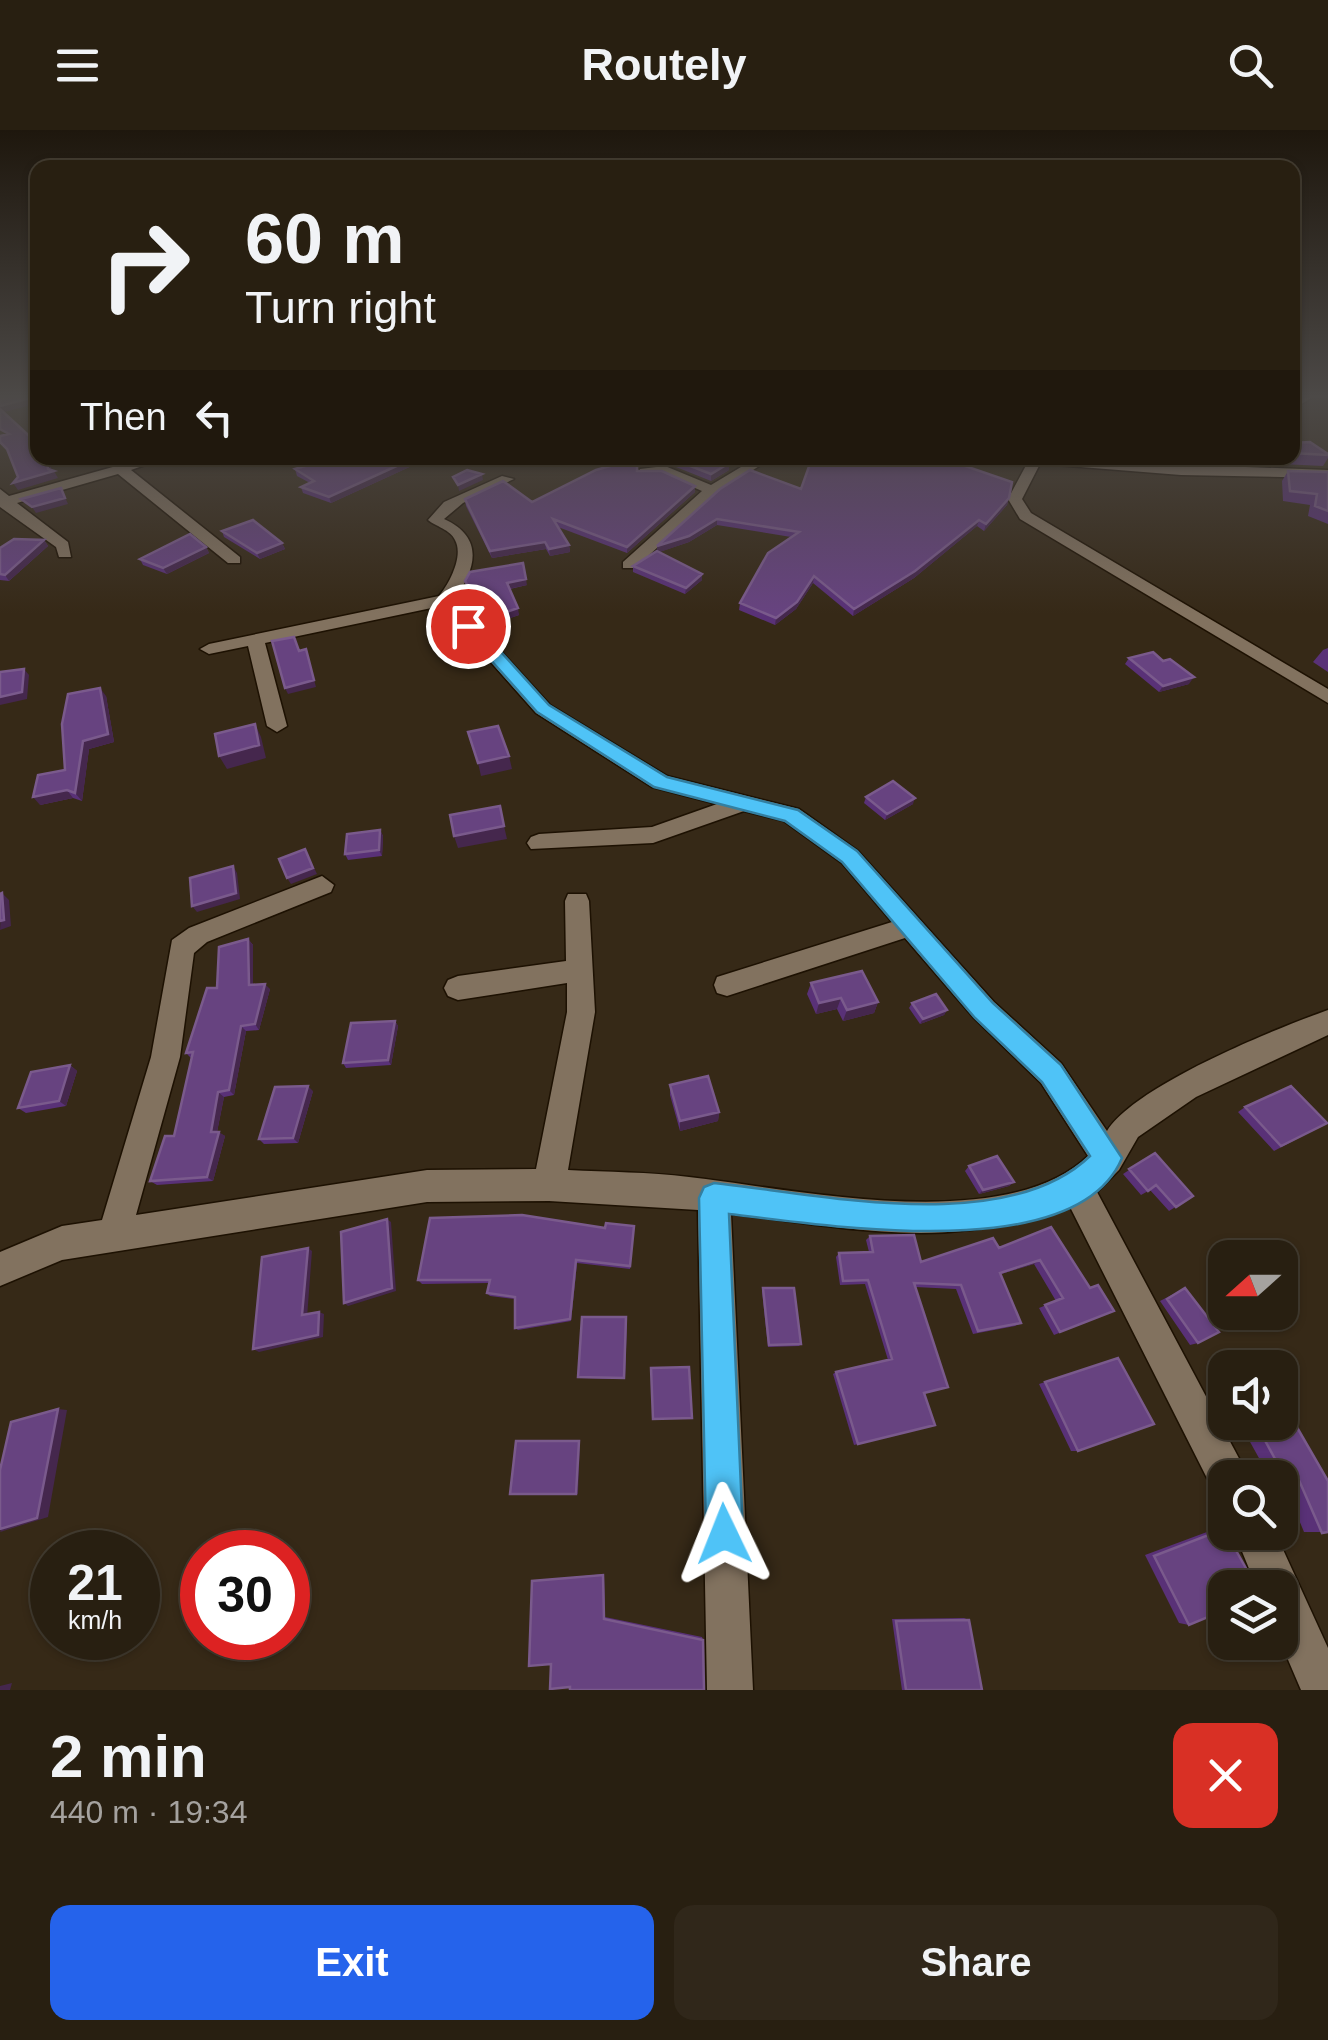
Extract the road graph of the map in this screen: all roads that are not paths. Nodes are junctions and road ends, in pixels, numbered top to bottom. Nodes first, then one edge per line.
1 (120, 468) joint
2 (749, 468) edge
3 (1030, 468) edge
4 (1148, 468) edge
5 (1197, 468) edge
6 (645, 472) edge
7 (1202, 472) junction
8 (1328, 474) edge
9 (507, 479) edge
10 (712, 490) junction
11 (2, 499) edge
12 (65, 554) dead end
13 (234, 560) dead end
14 (629, 566) edge
15 (445, 600) junction
16 (255, 640) junction
17 (210, 649) dead end
18 (1328, 697) edge
19 (277, 726) dead end
20 (743, 803) junction
21 (539, 842) dead end
22 (322, 885) dead end
23 (577, 901) dead end
24 (907, 927) junction
25 (580, 970) junction
26 (727, 984) dead end
27 (458, 988) dead end
28 (1328, 1022) edge
29 (1108, 1158) junction
30 (549, 1186) junction
31 (1078, 1188) junction
32 (714, 1198) junction
33 (114, 1235) junction
34 (0, 1270) edge
35 (1219, 1460) edge
36 (1262, 1550) edge
37 (730, 1690) edge
38 (1324, 1690) edge

1 - 11 street
1 - 13 street
2 - 10 street
3 - 18 street
4 - 7 street
5 - 7 street
6 - 10 street
7 - 8 street
9 - 15 street
10 - 14 street
11 - 12 street
15 - 16 street
15 - 20 street
16 - 17 street
16 - 19 street
20 - 21 street
20 - 24 street
22 - 33 street
23 - 25 street
24 - 26 street
24 - 29 street
25 - 27 street
25 - 30 street
28 - 29 street
29 - 31 street
30 - 32 street
30 - 33 street
31 - 32 street
31 - 35 street
32 - 37 street
33 - 34 street
36 - 38 street

